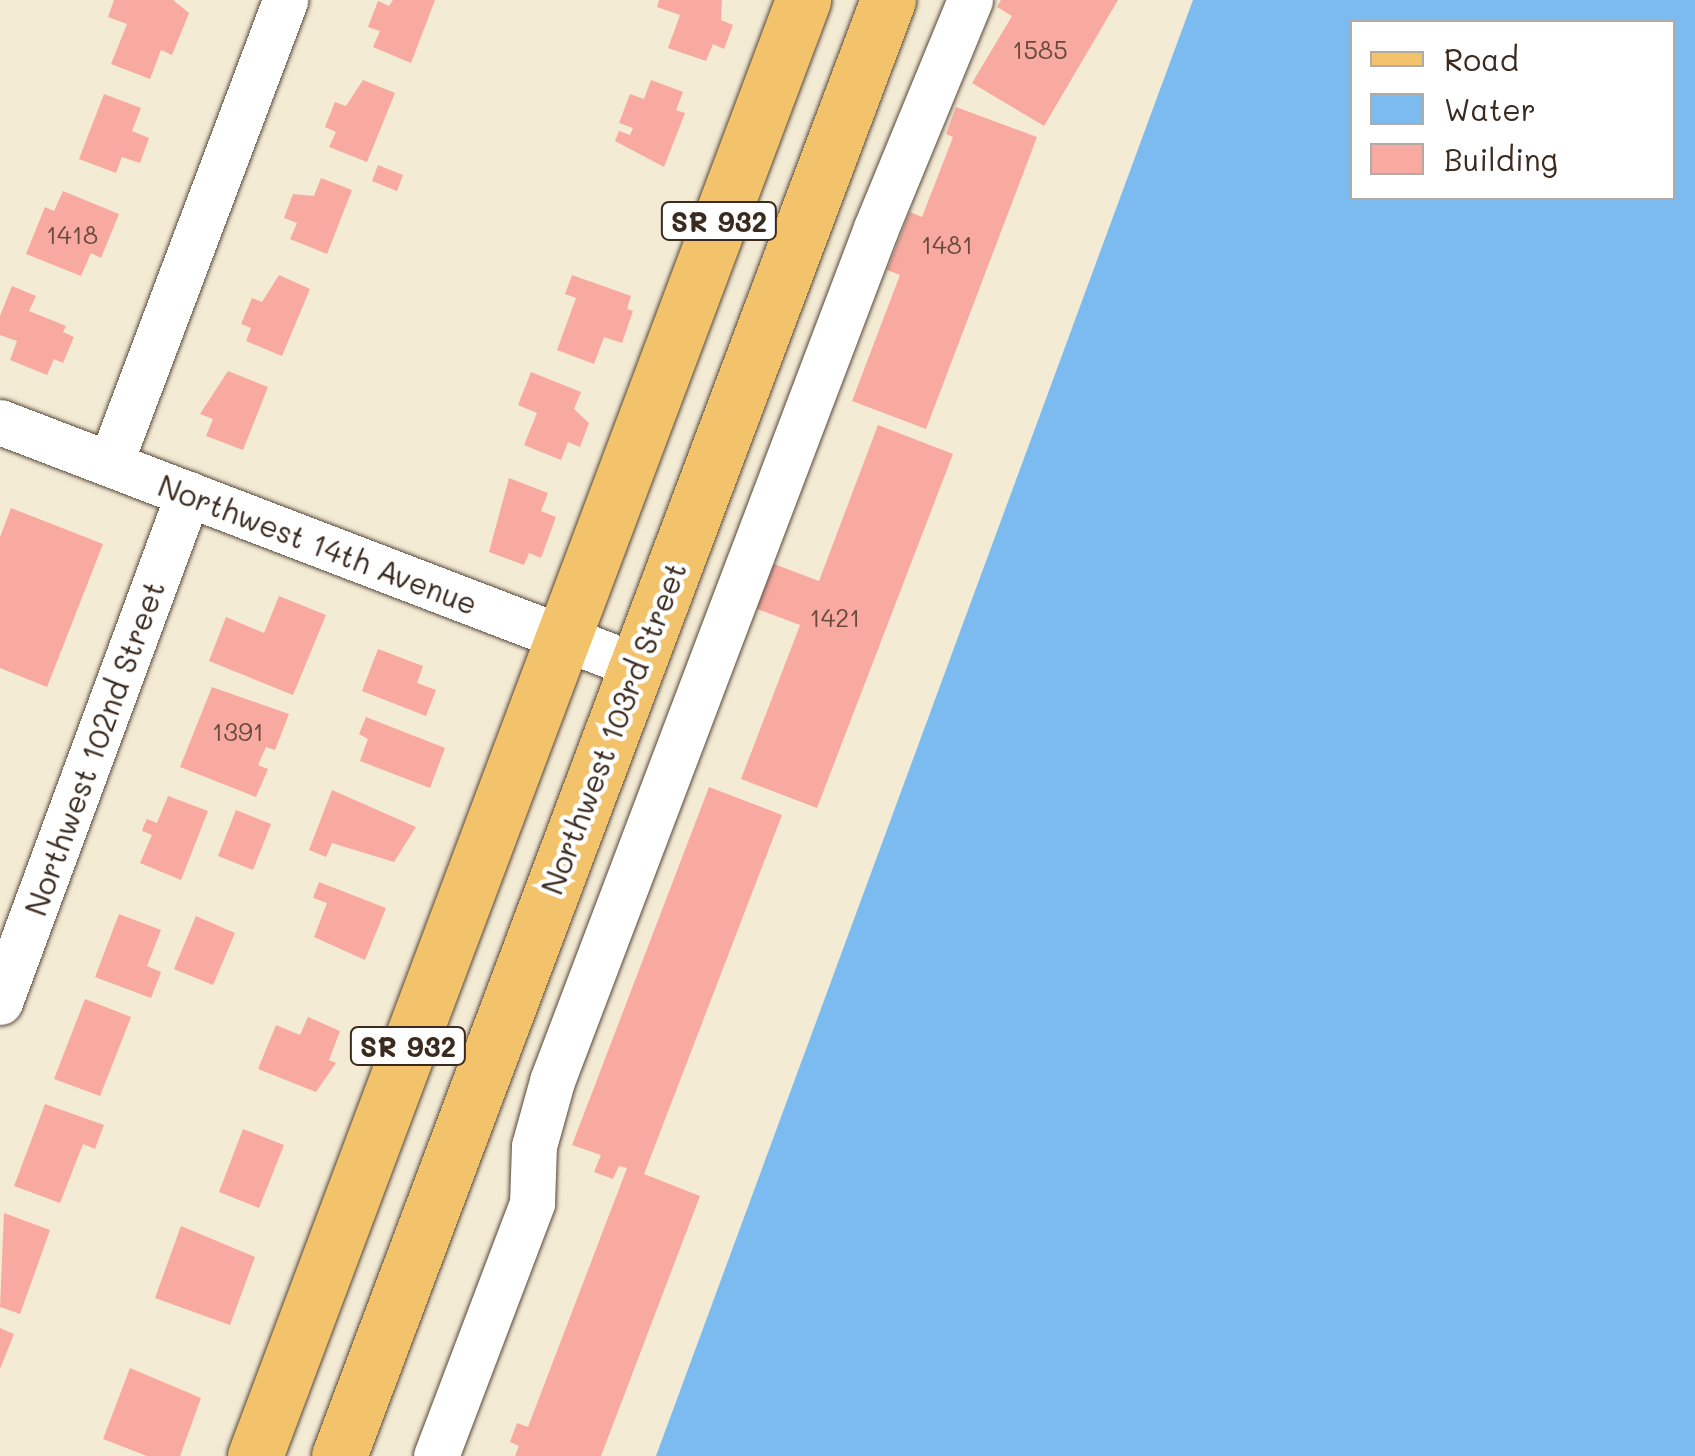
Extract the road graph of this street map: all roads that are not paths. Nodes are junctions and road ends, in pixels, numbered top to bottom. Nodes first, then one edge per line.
1 (285, 0) edge
2 (803, 0) edge
3 (888, 0) edge
4 (970, 0) edge
5 (0, 422) edge
6 (110, 464) junction
7 (188, 494) junction
8 (561, 637) junction
9 (636, 666) junction
10 (0, 1002) edge
11 (255, 1456) edge
12 (340, 1456) edge
13 (436, 1456) edge

1 - 6 street
2 - 8 main road, SR 932
3 - 9 main road, Northwest 103rd Street / SR 932
4 - 13 street
5 - 6 street, Northwest 14th Avenue
6 - 7 street, Northwest 14th Avenue
7 - 8 street, Northwest 14th Avenue
7 - 10 street, Northwest 102nd Street
8 - 9 street, Northwest 14th Avenue
8 - 11 main road, SR 932
9 - 12 main road, Northwest 103rd Street / SR 932

